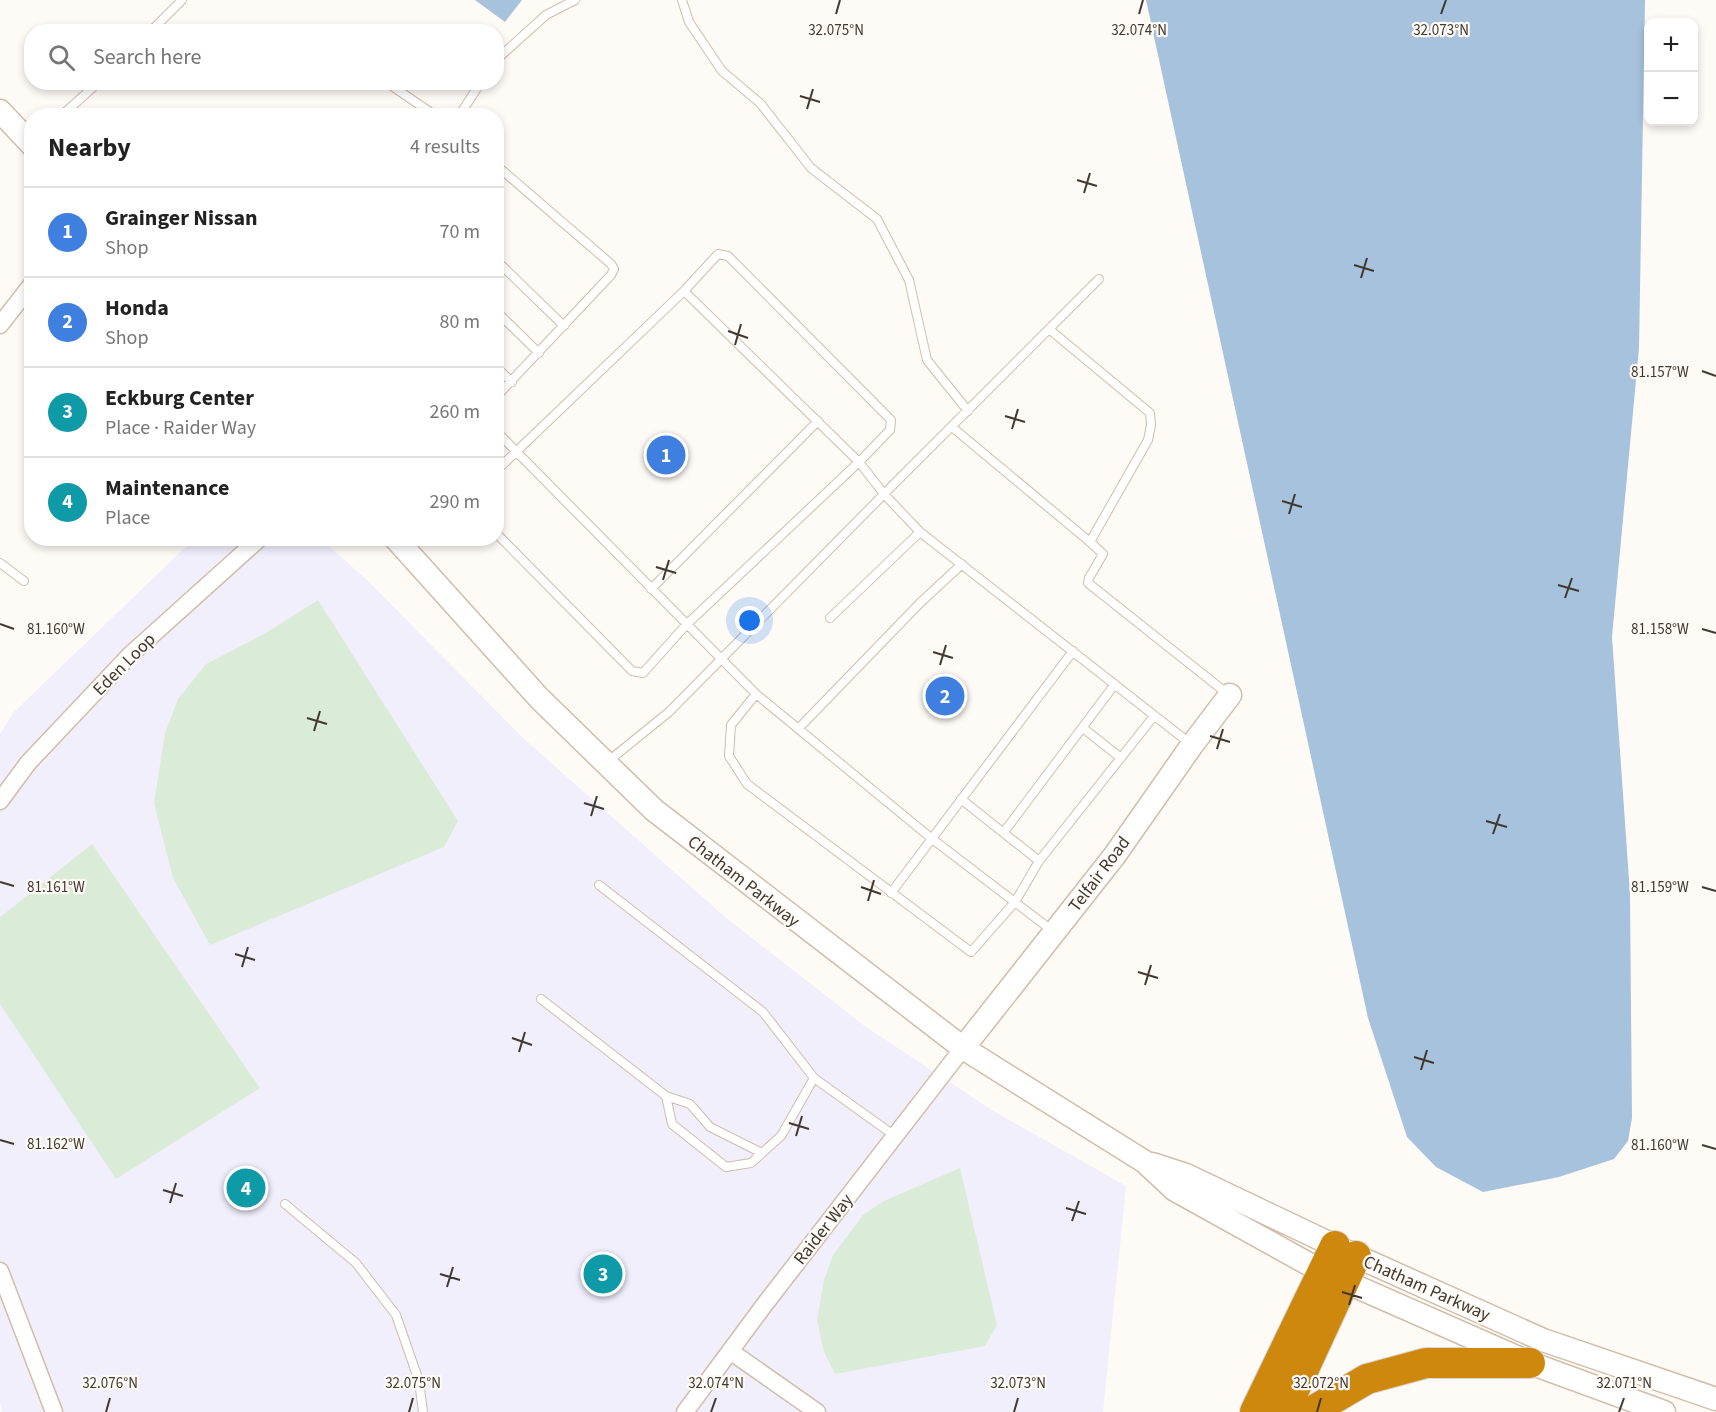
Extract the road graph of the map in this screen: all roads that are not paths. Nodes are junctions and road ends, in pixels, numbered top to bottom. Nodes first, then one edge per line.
1 (182, 0) edge
2 (575, 0) edge
3 (682, 0) edge
4 (158, 24) edge
5 (504, 53) edge
6 (90, 90) edge
7 (398, 90) edge
8 (477, 90) edge
9 (70, 108) edge
10 (424, 108) edge
11 (464, 108) edge
12 (0, 111) edge
13 (24, 136) edge
14 (504, 172) edge
15 (504, 268) edge
16 (1099, 279) dead end
17 (684, 291) junction
18 (24, 294) edge
19 (504, 319) edge
20 (1, 322) edge
21 (564, 326) junction
22 (1049, 329) junction
23 (539, 352) junction
24 (504, 374) edge
25 (512, 382) junction
26 (504, 390) edge
27 (968, 411) junction
28 (818, 421) junction
29 (952, 427) junction
30 (504, 439) edge
31 (517, 451) junction
32 (859, 462) junction
33 (504, 463) edge
34 (884, 494) junction
35 (920, 532) junction
36 (504, 541) edge
37 (1090, 542) junction
38 (251, 546) edge
39 (402, 546) edge
40 (0, 563) edge
41 (962, 564) junction
42 (24, 581) dead end
43 (651, 589) junction
44 (830, 618) dead end
45 (686, 625) junction
46 (1073, 651) junction
47 (720, 659) junction
48 (1115, 684) junction
49 (756, 694) junction
50 (1230, 695) joint
51 (1154, 716) junction
52 (1083, 728) junction
53 (798, 729) junction
54 (1192, 745) junction
55 (1122, 758) junction
56 (606, 764) junction
57 (961, 799) junction
58 (0, 801) edge
59 (1004, 832) junction
60 (931, 838) junction
61 (1040, 861) junction
62 (599, 885) dead end
63 (891, 893) junction
64 (1015, 902) junction
65 (1054, 933) junction
66 (541, 999) dead end
67 (963, 1048) junction
68 (814, 1078) junction
69 (666, 1096) junction
70 (895, 1136) junction
71 (762, 1153) junction
72 (285, 1204) dead end
73 (1339, 1264) junction
74 (0, 1271) edge
75 (730, 1352) junction
76 (1530, 1363) junction
77 (1716, 1400) edge
78 (54, 1412) edge
79 (423, 1412) edge
80 (685, 1412) edge
81 (817, 1412) edge
82 (1255, 1412) edge
83 (1284, 1412) edge
84 (1311, 1412) edge
85 (1664, 1412) edge

1 - 4 lane
2 - 5 lane
3 - 27 lane
6 - 9 lane
7 - 10 lane
8 - 11 lane
12 - 13 main road
14 - 21 lane
15 - 21 lane
16 - 22 lane
17 - 28 lane
17 - 31 lane
17 - 32 lane
18 - 20 street
19 - 23 lane
21 - 23 lane
22 - 27 lane
22 - 37 lane
23 - 25 lane
24 - 25 lane
25 - 26 lane
27 - 29 lane
28 - 32 lane
28 - 43 lane
29 - 34 lane
29 - 37 lane
30 - 31 lane
31 - 33 lane
31 - 43 lane
32 - 34 lane
32 - 45 lane
34 - 35 lane
34 - 47 lane
35 - 41 lane
35 - 44 lane
36 - 45 lane
37 - 50 lane
38 - 58 street, Eden Loop
39 - 56 main road, Chatham Parkway
40 - 42 lane
41 - 46 lane
41 - 53 lane
43 - 45 lane
45 - 47 lane
46 - 48 lane
46 - 57 lane
47 - 49 lane
47 - 56 lane
48 - 51 lane
48 - 52 lane
49 - 53 lane
49 - 63 lane
50 - 54 main road, Telfair Road
51 - 54 lane
51 - 55 lane
52 - 55 lane
52 - 59 lane
53 - 60 lane
54 - 65 main road, Telfair Road
55 - 61 lane
56 - 67 main road, Chatham Parkway
57 - 59 lane
57 - 60 lane
59 - 61 lane
60 - 63 lane
60 - 64 lane
61 - 64 lane
62 - 68 lane
63 - 64 lane
64 - 65 lane
65 - 67 main road, Telfair Road
66 - 69 lane
67 - 70 street, Raider Way
67 - 73 main road, Chatham Parkway
68 - 70 lane
68 - 71 lane
69 - 71 lane
69 - 71 lane
70 - 75 street, Raider Way
72 - 79 lane
73 - 76 main road, Chatham Parkway
73 - 77 main road, Chatham Parkway
73 - 82 highway
73 - 83 highway
74 - 78 street
75 - 80 street, Raider Way
75 - 81 street
76 - 84 highway
76 - 85 main road, Chatham Parkway

